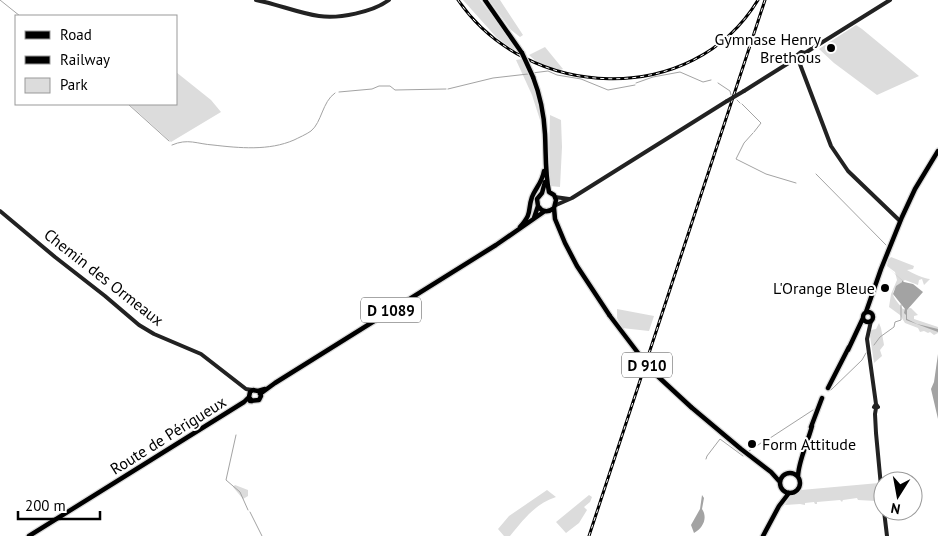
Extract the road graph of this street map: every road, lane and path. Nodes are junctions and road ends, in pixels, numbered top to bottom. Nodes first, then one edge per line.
1 (256, 0) edge
2 (389, 0) edge
3 (483, 0) edge
4 (890, 0) edge
5 (797, 59) junction
6 (938, 151) edge
7 (546, 160) junction
8 (546, 173) junction
9 (549, 192) junction
10 (542, 193) junction
11 (555, 197) junction
12 (572, 198) junction
13 (538, 206) junction
14 (555, 207) junction
15 (0, 211) edge
16 (546, 212) junction
17 (533, 219) junction
18 (555, 219) junction
19 (900, 221) junction
20 (516, 232) junction
21 (868, 312) junction
22 (867, 322) junction
23 (259, 393) junction
24 (250, 394) junction
25 (753, 459) junction
26 (798, 466) junction
27 (880, 471) edge
28 (791, 473) junction
29 (785, 475) junction
30 (798, 477) junction
31 (780, 482) junction
32 (783, 490) junction
33 (789, 493) junction
34 (779, 506) junction
35 (885, 521) edge
36 (29, 536) edge
37 (763, 536) edge
38 (887, 536) edge

1 - 2 street
3 - 7 main road, D 1089, bridge
4 - 5 street
5 - 12 street, bridge
5 - 19 street
6 - 19 main road
7 - 8 main road, D 1089
7 - 20 main road, D 1089
8 - 9 main road, D 1089
8 - 10 main road, D 1089
9 - 10 main road
9 - 11 main road
10 - 13 main road
11 - 12 street
11 - 14 main road
12 - 14 street
13 - 16 main road
13 - 17 main road
14 - 16 main road
14 - 18 main road, D 910
15 - 24 street, Chemin des Ormeaux
16 - 17 main road, D 1089
16 - 18 main road, D 910
17 - 20 main road, D 1089
18 - 25 main road, D 910, bridge
19 - 21 main road
20 - 23 main road, D 1089
21 - 22 main road
21 - 22 main road
22 - 26 main road
22 - 27 street
23 - 24 main road
23 - 24 main road, Route de Périgueux
24 - 36 main road, Route de Périgueux
25 - 29 main road, D 910
25 - 31 main road, D 910
26 - 28 main road
26 - 30 main road
28 - 29 main road
28 - 30 main road
29 - 31 main road
30 - 33 main road
31 - 32 main road
32 - 33 main road
32 - 34 main road
33 - 34 main road
34 - 37 main road
35 - 38 street

